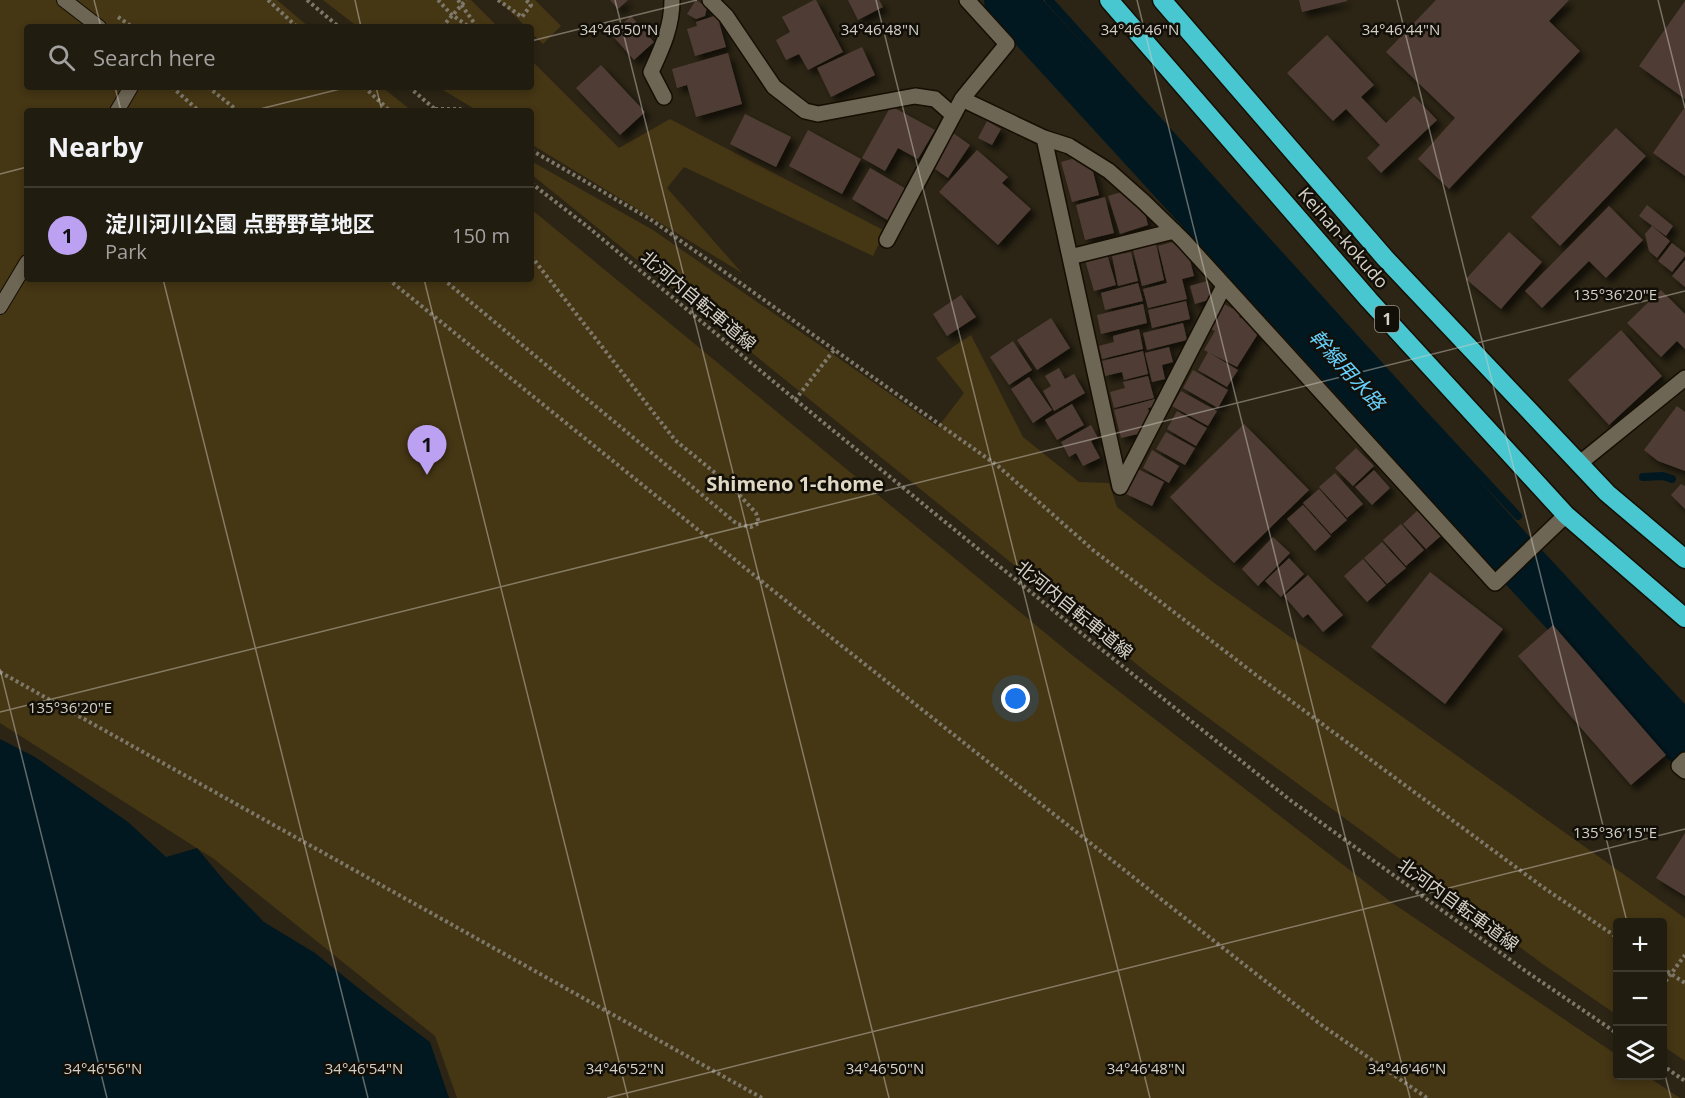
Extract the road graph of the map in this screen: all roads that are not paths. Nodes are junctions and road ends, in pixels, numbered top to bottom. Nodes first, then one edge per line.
1 (64, 0) edge
2 (672, 0) edge
3 (710, 0) edge
4 (967, 0) edge
5 (1109, 0) edge
6 (1162, 0) edge
7 (95, 24) edge
8 (129, 90) edge
9 (664, 97) dead end
10 (962, 99) junction
11 (119, 108) edge
12 (953, 114) junction
13 (1044, 138) junction
14 (1174, 231) junction
15 (887, 240) dead end
16 (1070, 257) junction
17 (24, 267) edge
18 (1224, 286) junction
19 (0, 307) edge
20 (1685, 378) edge
21 (1580, 463) junction
22 (1566, 515) junction
23 (1685, 559) edge
24 (1685, 618) edge

1 - 7 lane
2 - 9 street
3 - 12 street
4 - 10 street
5 - 22 highway, Keihan-kokudo / 1
6 - 21 highway, Keihan-kokudo / 1
8 - 11 lane
10 - 12 street
10 - 13 street
12 - 15 street
13 - 14 street
13 - 16 street
14 - 16 street
14 - 18 street
16 - 18 street
17 - 19 lane
18 - 22 street
20 - 21 street
21 - 23 highway, Keihan-kokudo / 1
22 - 24 highway, Keihan-kokudo / 1

